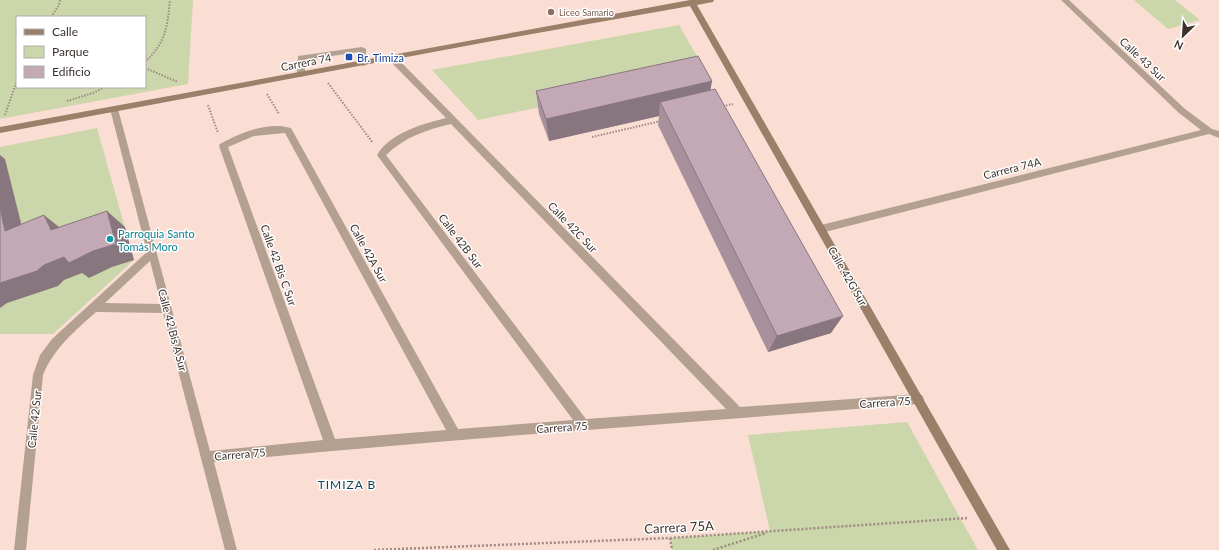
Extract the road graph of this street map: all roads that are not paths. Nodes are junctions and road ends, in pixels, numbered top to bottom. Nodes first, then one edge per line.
1 (710, 0) edge
2 (1065, 0) edge
3 (692, 2) junction
4 (391, 58) junction
5 (363, 63) junction
6 (301, 74) junction
7 (114, 109) junction
8 (452, 120) junction
9 (0, 130) edge
10 (1209, 131) junction
11 (1219, 135) edge
12 (223, 146) joint
13 (821, 229) junction
14 (152, 253) junction
15 (93, 307) junction
16 (167, 309) junction
17 (918, 399) junction
18 (738, 413) junction
19 (584, 426) junction
20 (455, 436) junction
21 (332, 445) junction
22 (207, 457) junction
23 (20, 550) edge
24 (232, 550) edge
25 (1004, 550) edge

1 - 3 street, Carrera 74
2 - 10 street, Calle 43 Sur
3 - 4 street, Carrera 74
3 - 13 street, Calle 42G Sur
4 - 5 street, Carrera 74
4 - 8 street, Calle 42C Sur
5 - 6 street, Carrera 74
5 - 6 lane
6 - 7 street, Carrera 74
7 - 9 street, Carrera 74
7 - 14 street, Calle 42 Bis A Sur
8 - 18 street, Calle 42C Sur
8 - 19 street, Calle 42B Sur
10 - 11 street, Calle 43 Sur
10 - 13 street, Carrera 74A
12 - 20 street, Calle 42A Sur
12 - 21 street, Calle 42 Bis C Sur
13 - 17 street, Calle 42G Sur
14 - 15 street, Calle 42 Sur
14 - 16 street, Calle 42 Bis A Sur
15 - 16 street
15 - 23 street, Calle 42 Sur
16 - 22 street, Calle 42 Bis A Sur
17 - 18 street, Carrera 75
17 - 25 street, Calle 42G Sur
18 - 19 street, Carrera 75
19 - 20 street, Carrera 75
20 - 21 street, Carrera 75
21 - 22 street, Carrera 75
22 - 24 street, Calle 42 Bis A Sur

